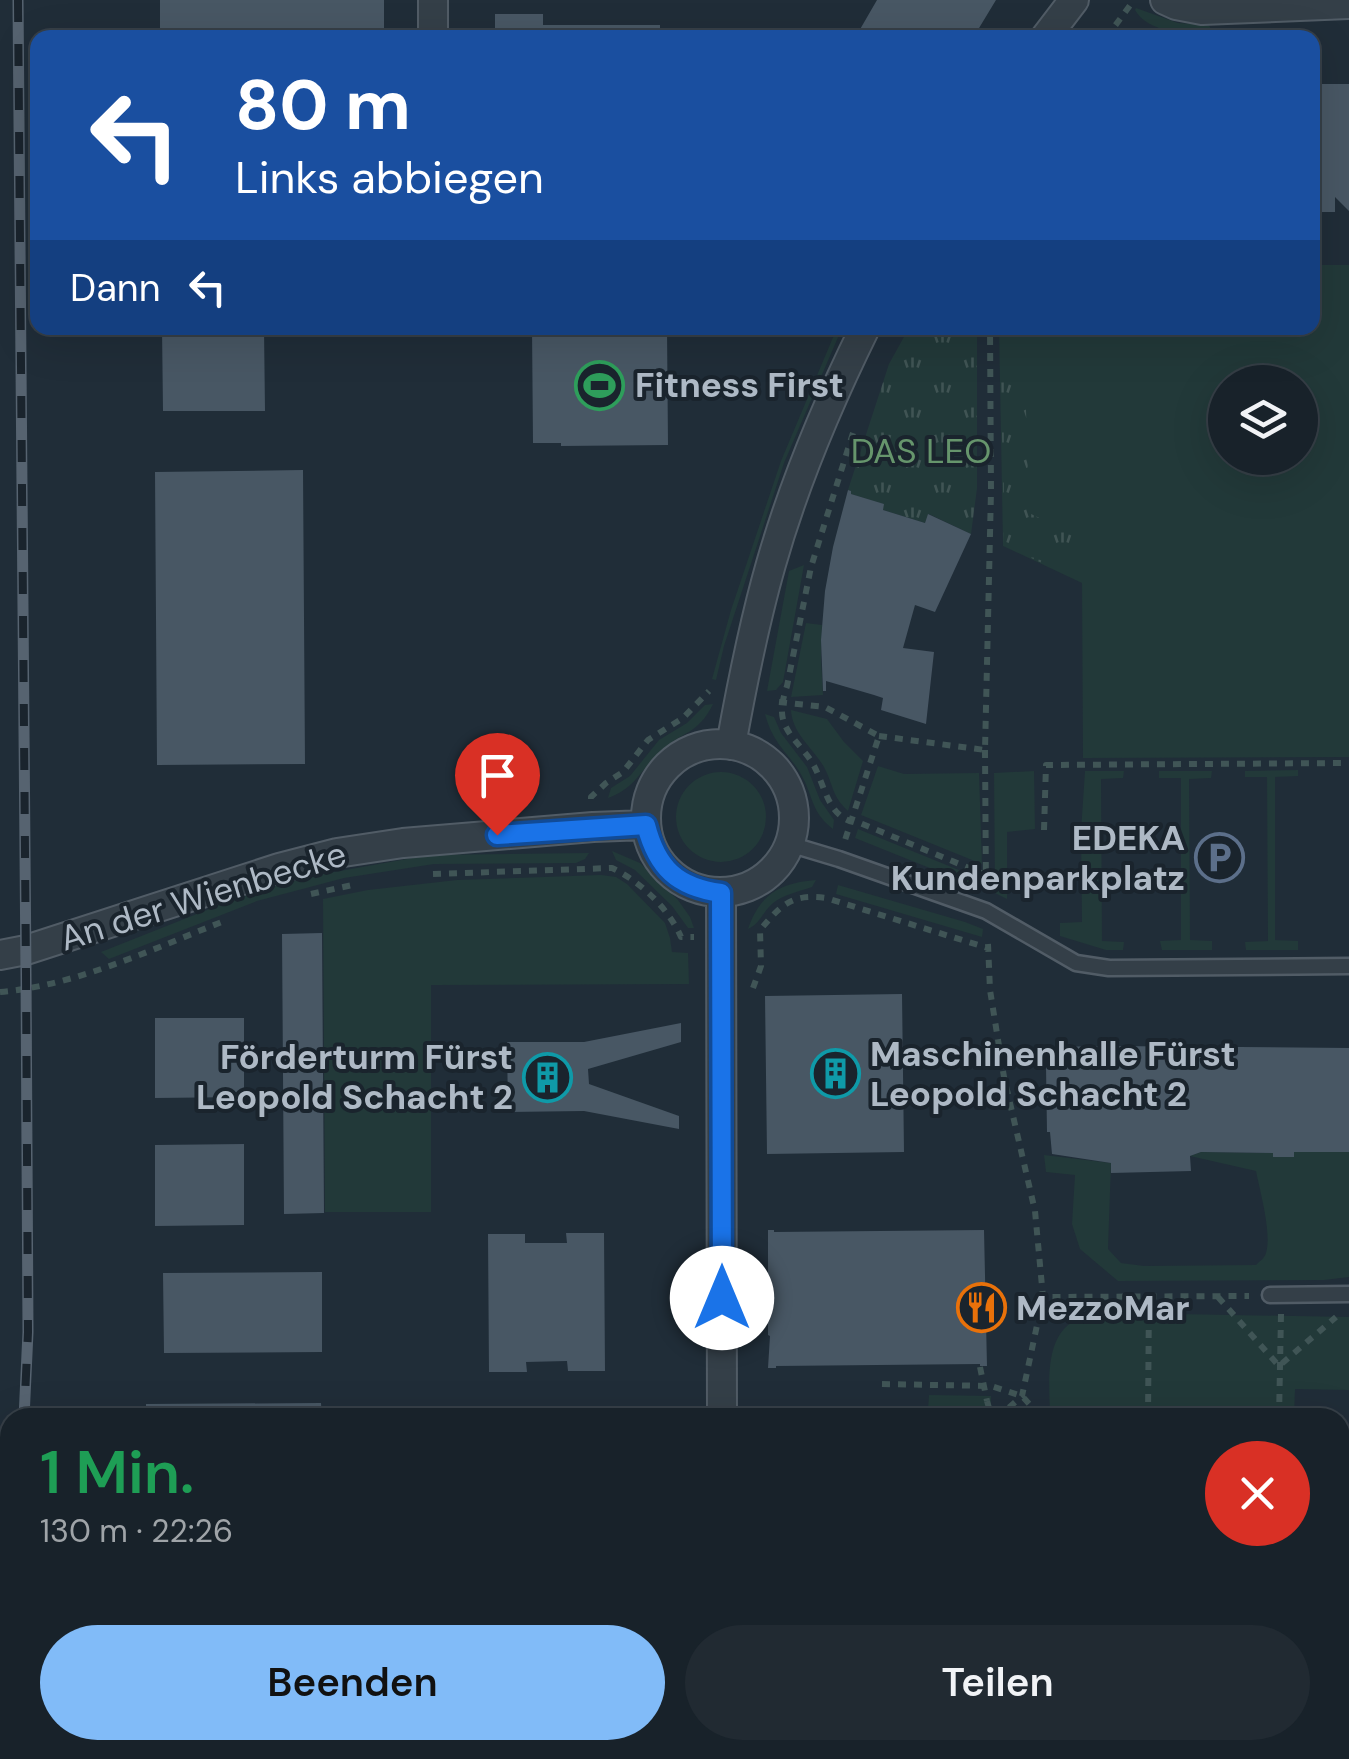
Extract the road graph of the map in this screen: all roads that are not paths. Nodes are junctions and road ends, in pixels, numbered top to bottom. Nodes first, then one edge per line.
1 (434, 0) edge
2 (1074, 0) edge
3 (1165, 0) edge
4 (1349, 4) edge
5 (433, 30) edge
6 (1051, 30) edge
7 (861, 335) edge
8 (731, 744) junction
9 (646, 825) junction
10 (789, 844) junction
11 (721, 893) junction
12 (0, 955) edge
13 (1349, 966) edge
14 (1342, 1294) edge
15 (1276, 1295) road end
16 (722, 1408) edge

1 - 5 street
2 - 6 street
3 - 4 street
7 - 8 street
8 - 9 street
8 - 10 street
9 - 11 street
9 - 12 street, An der Wienbecke
10 - 11 street
10 - 13 lane
11 - 16 street
14 - 15 lane

